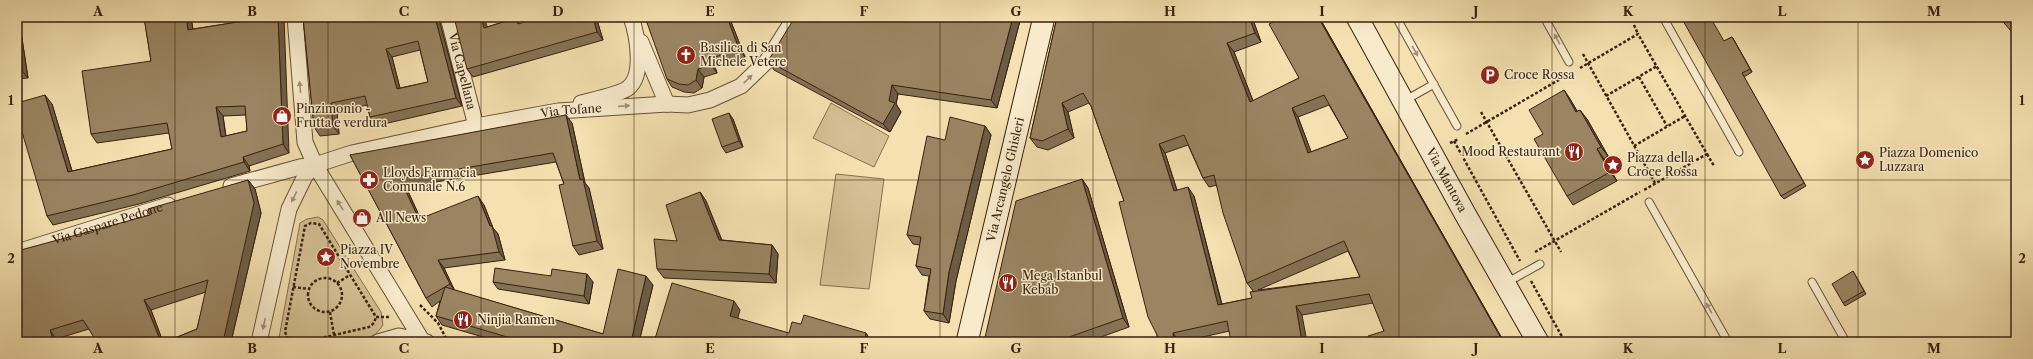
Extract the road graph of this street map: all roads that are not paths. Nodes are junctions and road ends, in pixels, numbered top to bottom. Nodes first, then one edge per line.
1 (295, 17) edge
2 (448, 17) edge
3 (795, 17) edge
4 (1044, 17) edge
5 (1396, 17) edge
6 (1544, 17) edge
7 (1663, 17) edge
8 (1361, 18) edge
9 (633, 24) edge
10 (1569, 62) dead end
11 (1434, 84) junction
12 (1403, 102) junction
13 (666, 104) junction
14 (558, 111) junction
15 (476, 126) junction
16 (1457, 126) dead end
17 (1739, 152) dead end
18 (315, 165) junction
19 (214, 191) edge
20 (184, 200) edge
21 (1649, 202) dead end
22 (17, 252) edge
23 (1540, 264) dead end
24 (1812, 282) dead end
25 (1504, 284) junction
26 (424, 341) edge
27 (260, 342) edge
28 (378, 342) edge
29 (967, 342) edge
30 (1538, 342) edge
31 (1728, 342) edge
32 (1846, 342) edge

18 -> 1 street
2 - 15 street, Via Capellana
13 -> 3 street, Via Tofane
4 - 29 main road, Via Arcangelo Ghisleri
5 -> 11 lane
10 -> 6 lane
7 - 17 lane
8 - 12 main road, Via Mantova
9 - 13 street
9 - 14 street
11 - 12 lane
11 - 16 lane
12 - 25 main road, Via Mantova
14 -> 13 street, Via Tofane
14 - 15 street, Via Tofane
15 - 18 street, Via Tofane
18 - 19 street
26 -> 18 street
18 -> 27 street
20 - 22 street, Via Gaspare Pedone
31 -> 21 lane
23 - 25 lane
24 - 32 lane
25 - 30 main road, Via Mantova
26 - 28 street

